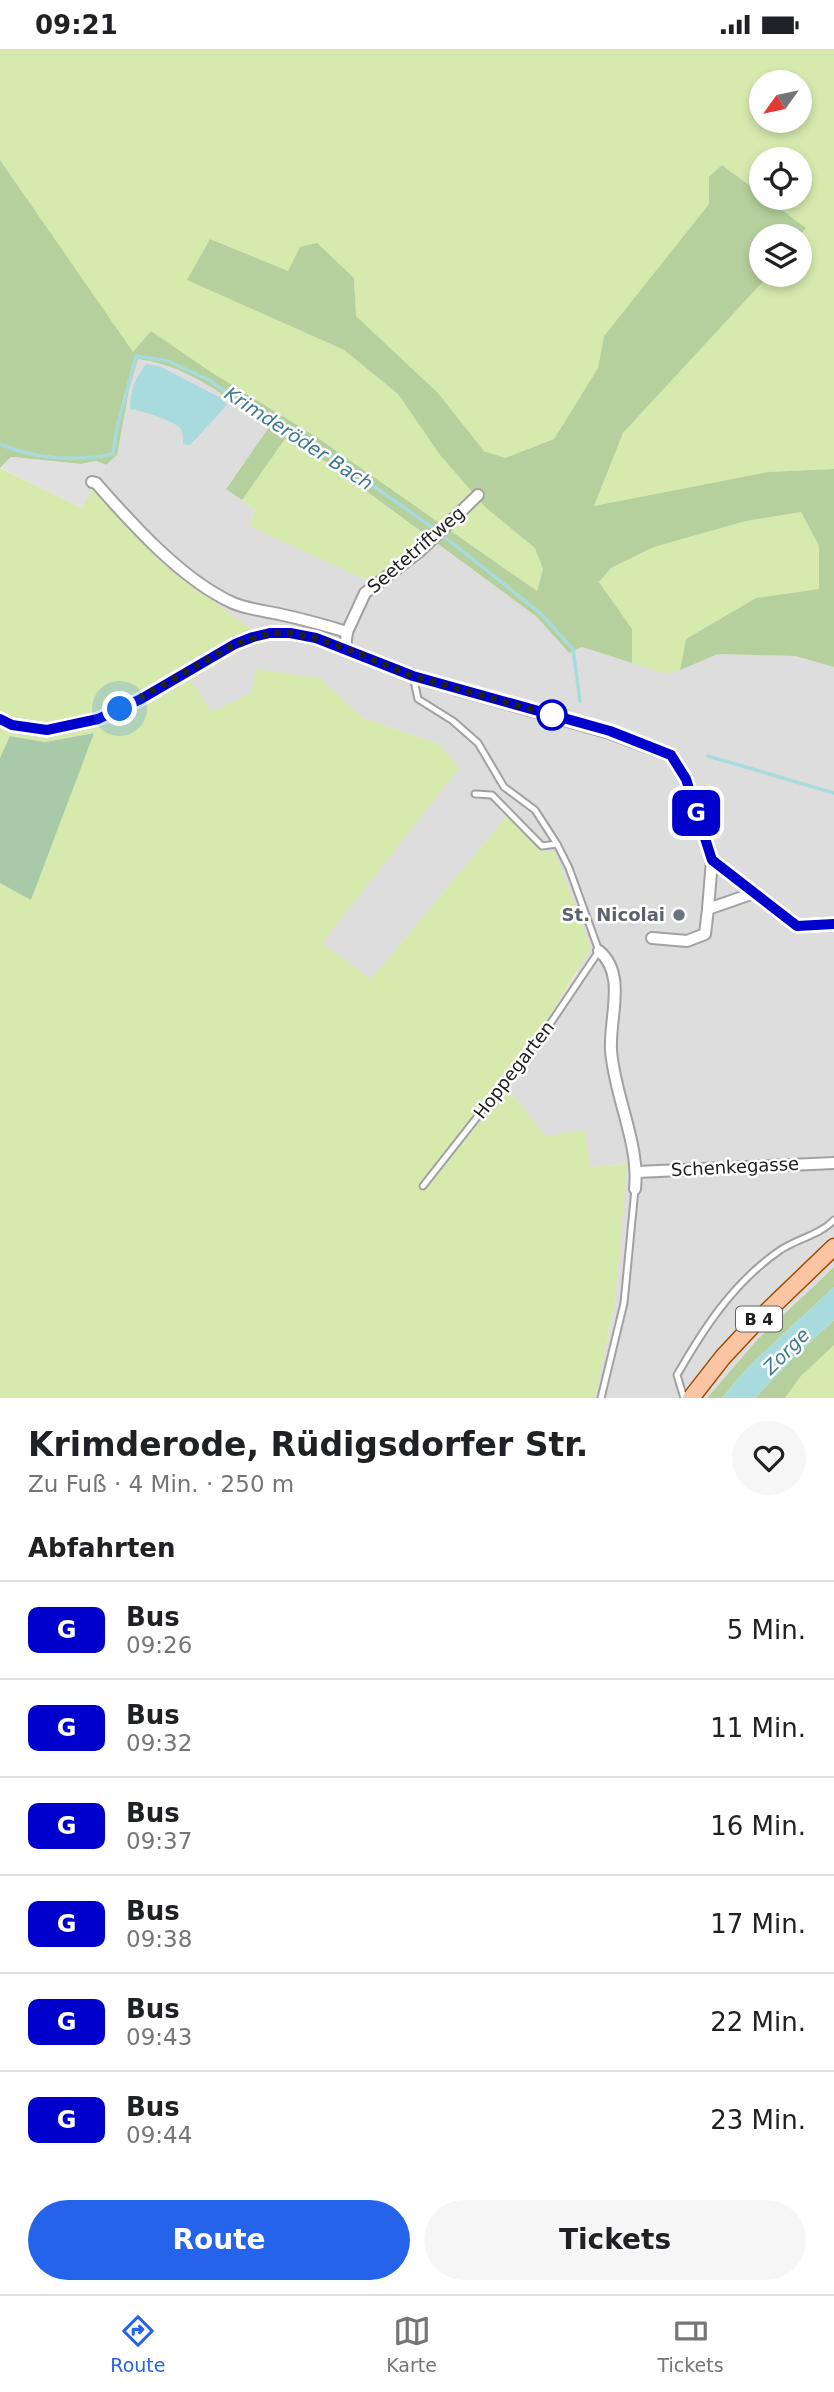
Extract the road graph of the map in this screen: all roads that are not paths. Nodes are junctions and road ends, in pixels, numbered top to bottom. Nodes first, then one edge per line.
1 (92, 482) dead end
2 (478, 495) dead end
3 (347, 632) junction
4 (345, 648) junction
5 (413, 676) junction
6 (0, 719) edge
7 (475, 794) dead end
8 (557, 844) junction
9 (712, 860) junction
10 (754, 893) junction
11 (708, 909) junction
12 (834, 924) edge
13 (652, 938) dead end
14 (599, 951) junction
15 (834, 1163) edge
16 (637, 1172) junction
17 (423, 1185) dead end
18 (635, 1189) joint
19 (834, 1220) edge
20 (830, 1236) edge
21 (601, 1398) edge
22 (684, 1398) edge
23 (691, 1398) edge

1 - 3 street
2 - 3 street, Seetetriftweg
3 - 4 street, Seetetriftweg
4 - 5 street
4 - 6 street
5 - 8 lane
5 - 9 street
7 - 8 lane
8 - 14 lane
9 - 10 street
9 - 11 street
10 - 11 street
10 - 12 street
11 - 13 street
14 - 16 street
14 - 17 lane, Hoppegarten
15 - 16 street, Schenkegasse
16 - 18 street
18 - 21 lane
19 - 20 lane
20 - 22 lane
20 - 23 main road, B 4

